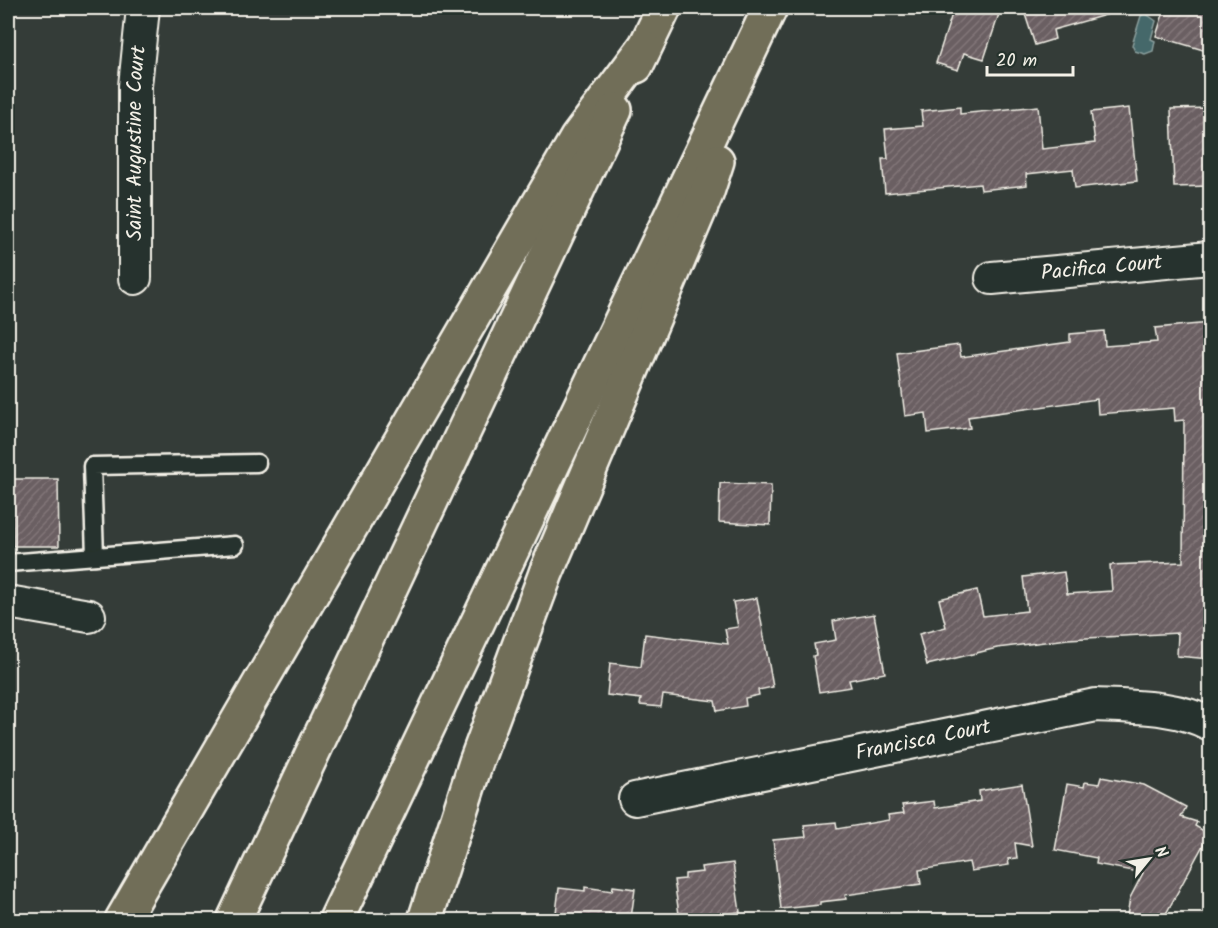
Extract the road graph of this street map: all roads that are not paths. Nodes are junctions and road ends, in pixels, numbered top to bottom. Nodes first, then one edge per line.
1 (143, 8) edge
2 (664, 8) edge
3 (765, 18) edge
4 (644, 48) junction
5 (1210, 258) edge
6 (135, 278) dead end
7 (992, 278) dead end
8 (257, 463) dead end
9 (235, 545) dead end
10 (95, 556) junction
11 (8, 563) edge
12 (8, 603) edge
13 (89, 616) dead end
14 (1210, 724) edge
15 (635, 799) dead end
16 (122, 921) edge
17 (234, 921) edge
18 (336, 921) edge
19 (425, 921) edge

1 - 6 street, Saint Augustine Court
2 - 4 highway
3 - 18 highway
3 - 19 highway
4 - 16 highway
4 - 17 highway
5 - 7 street, Pacifica Court
8 - 10 lane
9 - 10 lane
10 - 11 lane
12 - 13 street
14 - 15 street, Francisca Court

